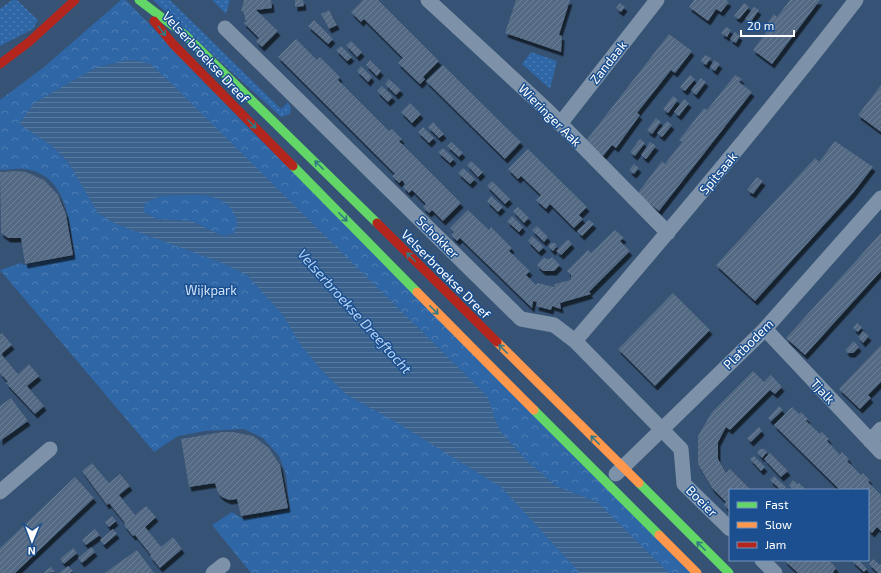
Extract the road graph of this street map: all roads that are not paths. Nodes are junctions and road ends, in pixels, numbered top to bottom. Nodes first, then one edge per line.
1 (75, 0) edge
2 (139, 0) edge
3 (428, 0) edge
4 (657, 0) edge
5 (856, 0) edge
6 (225, 28) dead end
7 (0, 64) edge
8 (560, 124) junction
9 (881, 198) edge
10 (668, 233) junction
11 (765, 329) junction
12 (575, 341) junction
13 (661, 429) junction
14 (881, 429) edge
15 (870, 441) junction
16 (50, 449) dead end
17 (881, 452) edge
18 (623, 468) junction
19 (608, 483) junction
20 (0, 492) edge
21 (729, 528) edge
22 (763, 561) edge
23 (697, 573) edge
24 (729, 573) edge
25 (775, 573) edge

1 - 7 street
18 -> 2 street, Velserbroekse Dreef
2 -> 19 street, Velserbroekse Dreef
3 - 8 street, Wieringer Aak
4 - 8 street, Zandaak
5 - 10 street, Spitsaak
6 - 12 street, Schokker
8 - 10 street, Wieringer Aak
9 - 11 street, Platbodem
10 - 12 street, Spitsaak
11 - 13 street, Platbodem
11 - 15 street, Tjalk
12 - 13 street, Schokker
13 - 18 street, Platbodem
13 - 21 street, Boeier
14 - 15 street
15 - 17 street, Tjalk
16 - 20 street
18 - 19 street, Platbodem
24 -> 18 street, Velserbroekse Dreef
19 - 23 street, Velserbroekse Dreef
22 - 25 street

